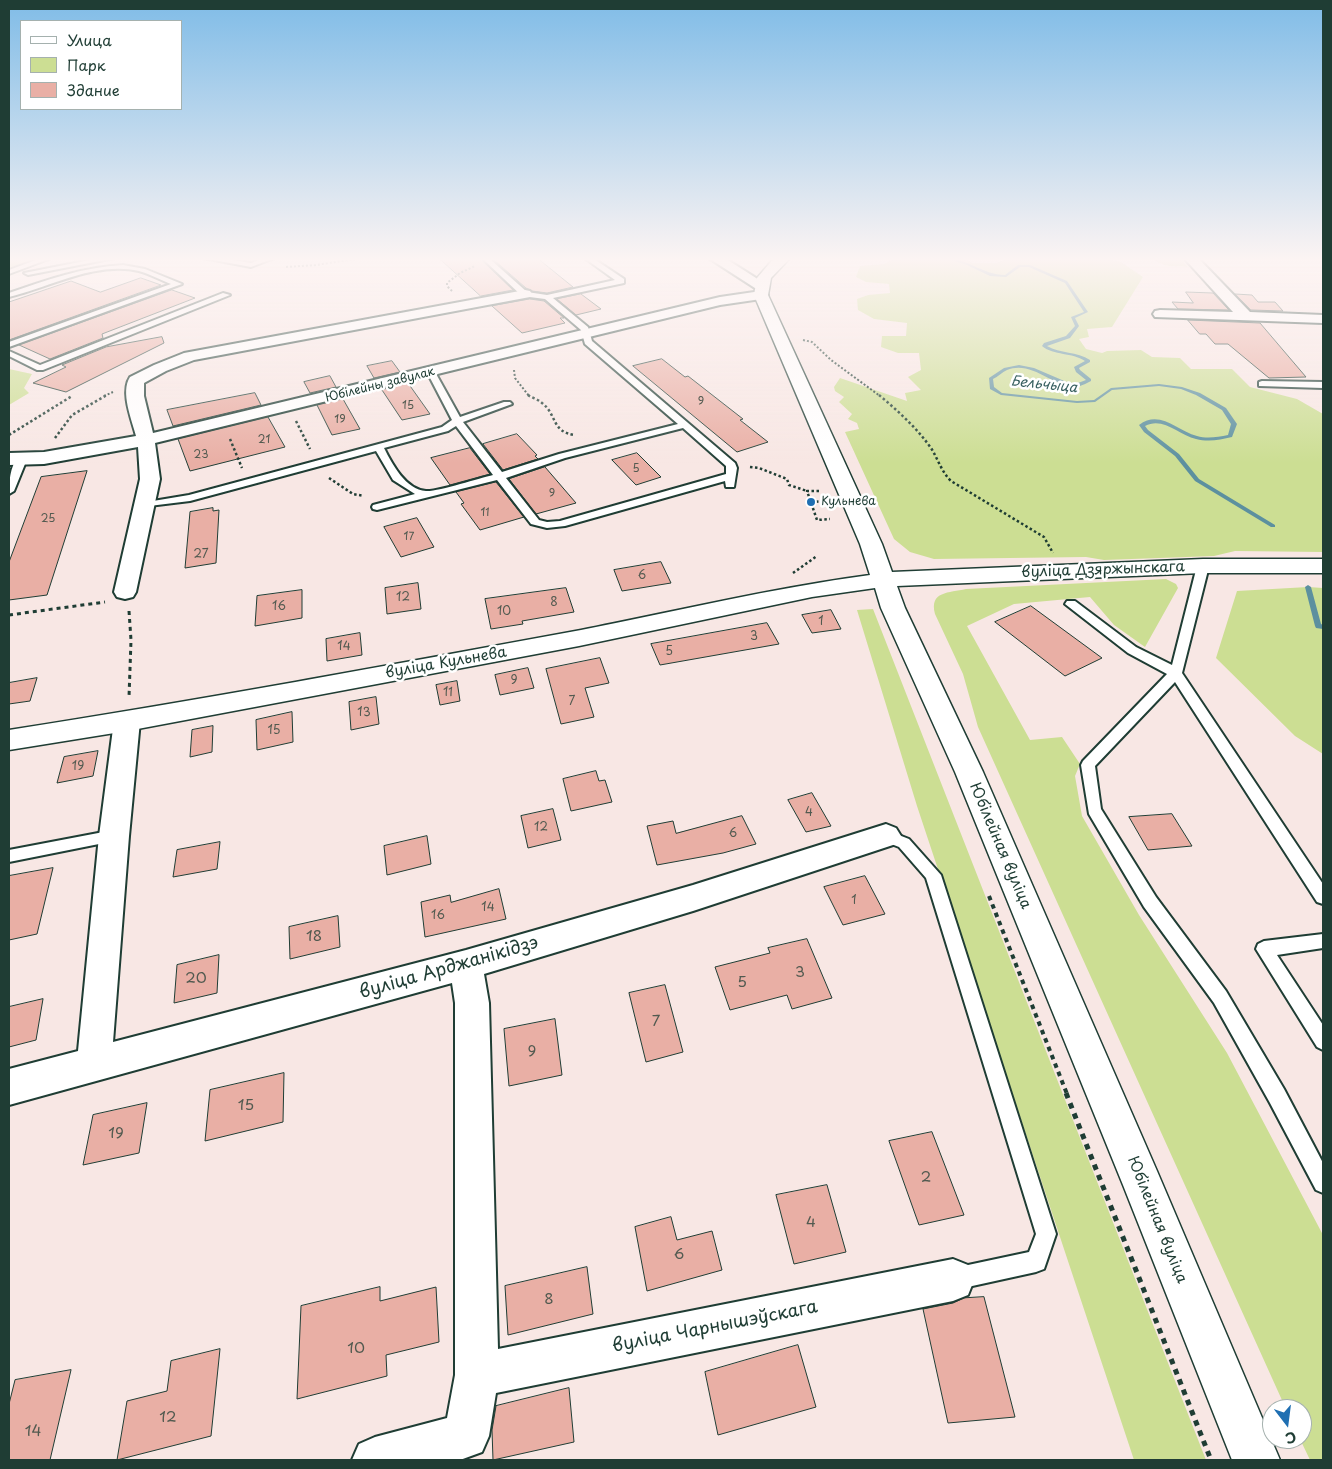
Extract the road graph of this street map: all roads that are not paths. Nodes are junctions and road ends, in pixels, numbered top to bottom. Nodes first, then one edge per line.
1 (63, 326) edge
2 (148, 326) edge
3 (350, 326) edge
4 (581, 326) edge
5 (621, 326) edge
6 (776, 326) edge
7 (587, 334) junction
8 (9, 345) edge
9 (9, 353) edge
10 (431, 372) junction
11 (1262, 384) dead end
12 (1323, 385) edge
13 (507, 404) dead end
14 (457, 421) junction
15 (684, 425) junction
16 (146, 440) junction
17 (380, 447) junction
18 (16, 459) edge
19 (500, 476) junction
20 (9, 492) edge
21 (429, 495) junction
22 (145, 505) junction
23 (376, 507) dead end
24 (1203, 566) junction
25 (1323, 566) edge
26 (883, 580) junction
27 (127, 595) road end
28 (1071, 604) dead end
29 (1176, 672) junction
30 (128, 709) junction
31 (9, 740) edge
32 (114, 836) junction
33 (886, 836) joint
34 (9, 856) edge
35 (1323, 897) edge
36 (1323, 941) edge
37 (466, 964) junction
38 (1323, 1041) edge
39 (94, 1065) junction
40 (9, 1087) edge
41 (1323, 1182) edge
42 (953, 1280) joint
43 (477, 1375) junction
44 (468, 1448) edge
45 (375, 1460) edge
46 (1256, 1460) edge

1 - 8 lane
2 - 9 lane
3 - 16 street
4 - 7 lane
5 - 7 street, Юбілейны завулак
6 - 26 main road, Юбілейная вуліца
7 - 10 street, Юбілейны завулак
7 - 15 lane
10 - 14 lane
10 - 16 street, Юбілейны завулак
11 - 12 lane
13 - 14 lane
14 - 17 lane
14 - 19 lane
15 - 19 lane
15 - 19 lane
16 - 18 street, Юбілейны завулак
16 - 22 street
17 - 21 lane
17 - 22 lane
18 - 20 lane
19 - 21 lane
21 - 23 lane
22 - 27 street
24 - 25 main road, вуліца Дзяржынскага
24 - 26 main road, вуліца Дзяржынскага
24 - 29 lane
26 - 30 main road, вуліца Кульнева
26 - 46 main road, Юбілейная вуліца
28 - 29 lane
29 - 35 lane
29 - 41 lane
30 - 31 main road, вуліца Кульнева
30 - 32 street
32 - 34 lane
32 - 39 street
33 - 37 street, вуліца Арджанікідзэ
33 - 42 lane
36 - 38 lane
37 - 39 street, вуліца Арджанікідзэ
37 - 43 street
39 - 40 street, вуліца Арджанікідзэ
42 - 43 street, вуліца Чарнышэўскага
43 - 44 street
44 - 45 street

